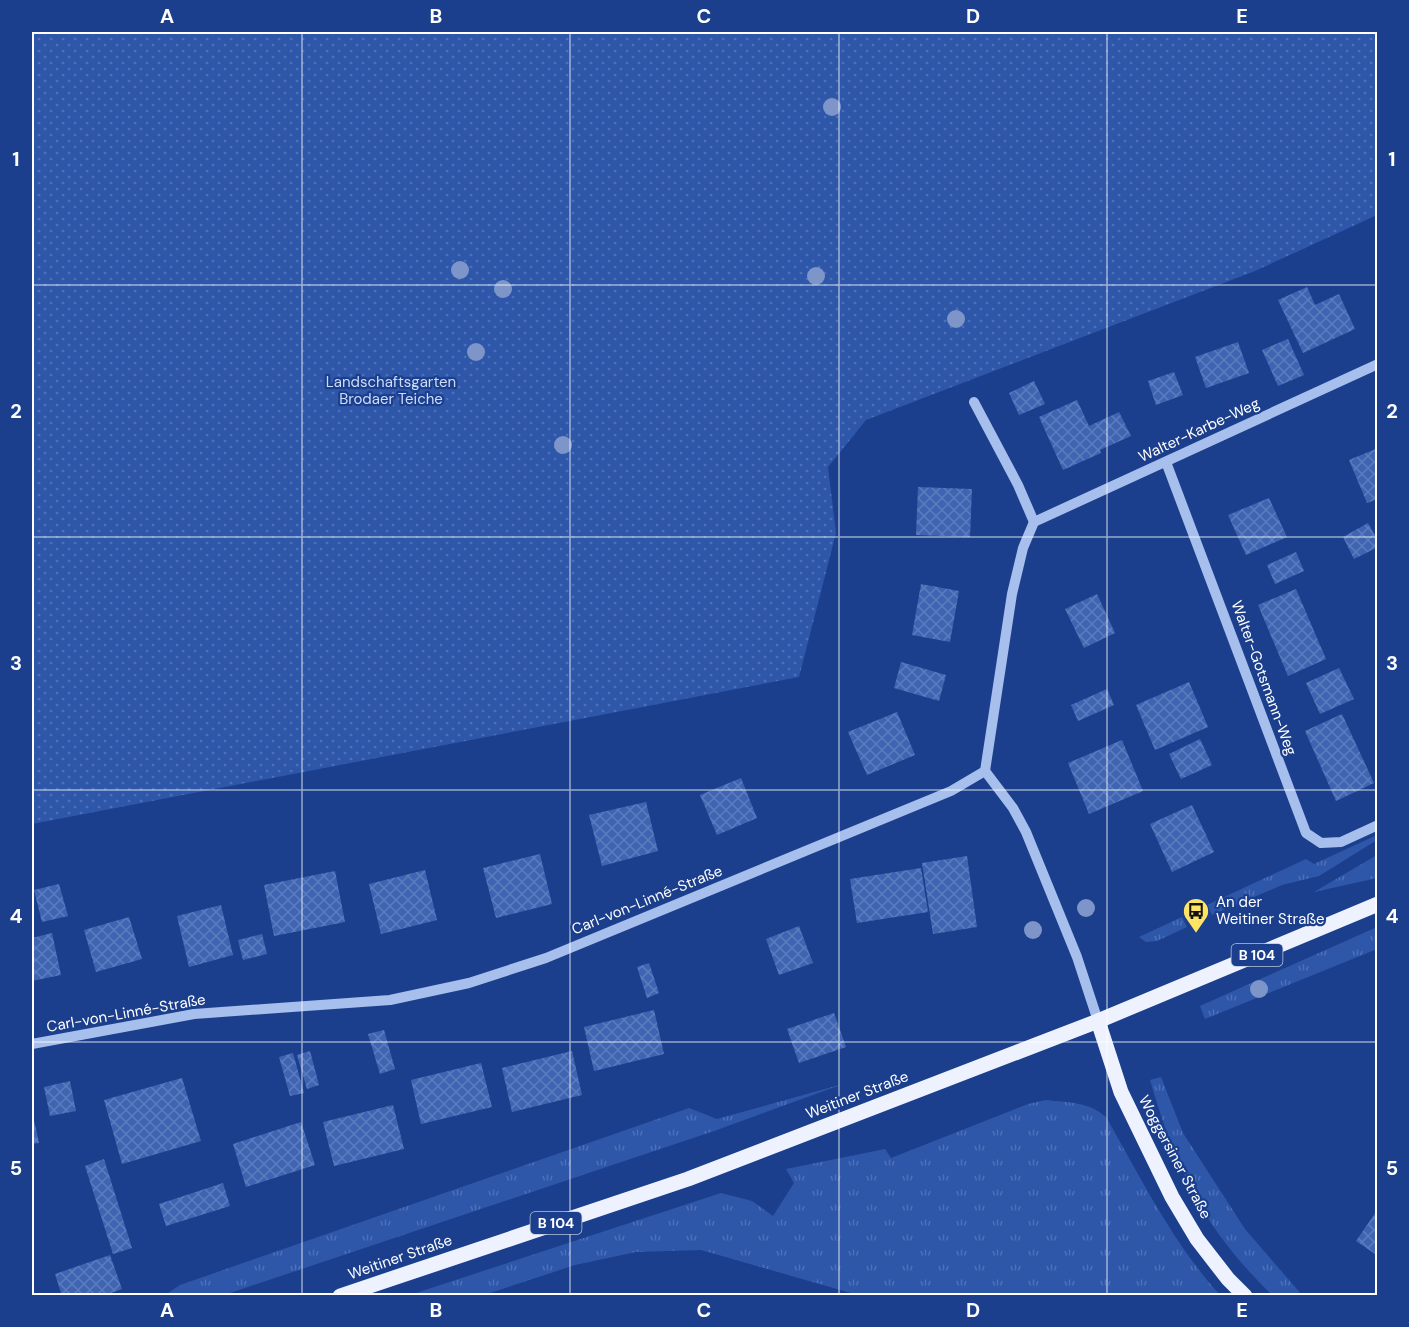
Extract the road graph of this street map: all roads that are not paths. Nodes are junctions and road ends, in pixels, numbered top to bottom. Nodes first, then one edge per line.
1 (1377, 364) edge
2 (974, 402) dead end
3 (1166, 462) junction
4 (1034, 522) junction
5 (985, 771) junction
6 (1377, 825) edge
7 (1377, 904) edge
8 (1098, 1021) junction
9 (32, 1044) edge
10 (340, 1296) edge
11 (1245, 1296) edge

1 - 3 street, Walter-Karbe-Weg
2 - 4 street
3 - 4 street, Walter-Karbe-Weg
3 - 6 street, Walter-Gotsmann-Weg
4 - 5 street
5 - 8 street
5 - 9 street, Carl-von-Linné-Straße
7 - 8 main road, Weitiner Straße / B 104
8 - 10 main road, Weitiner Straße / B 104
8 - 11 main road, Woggersiner Straße

